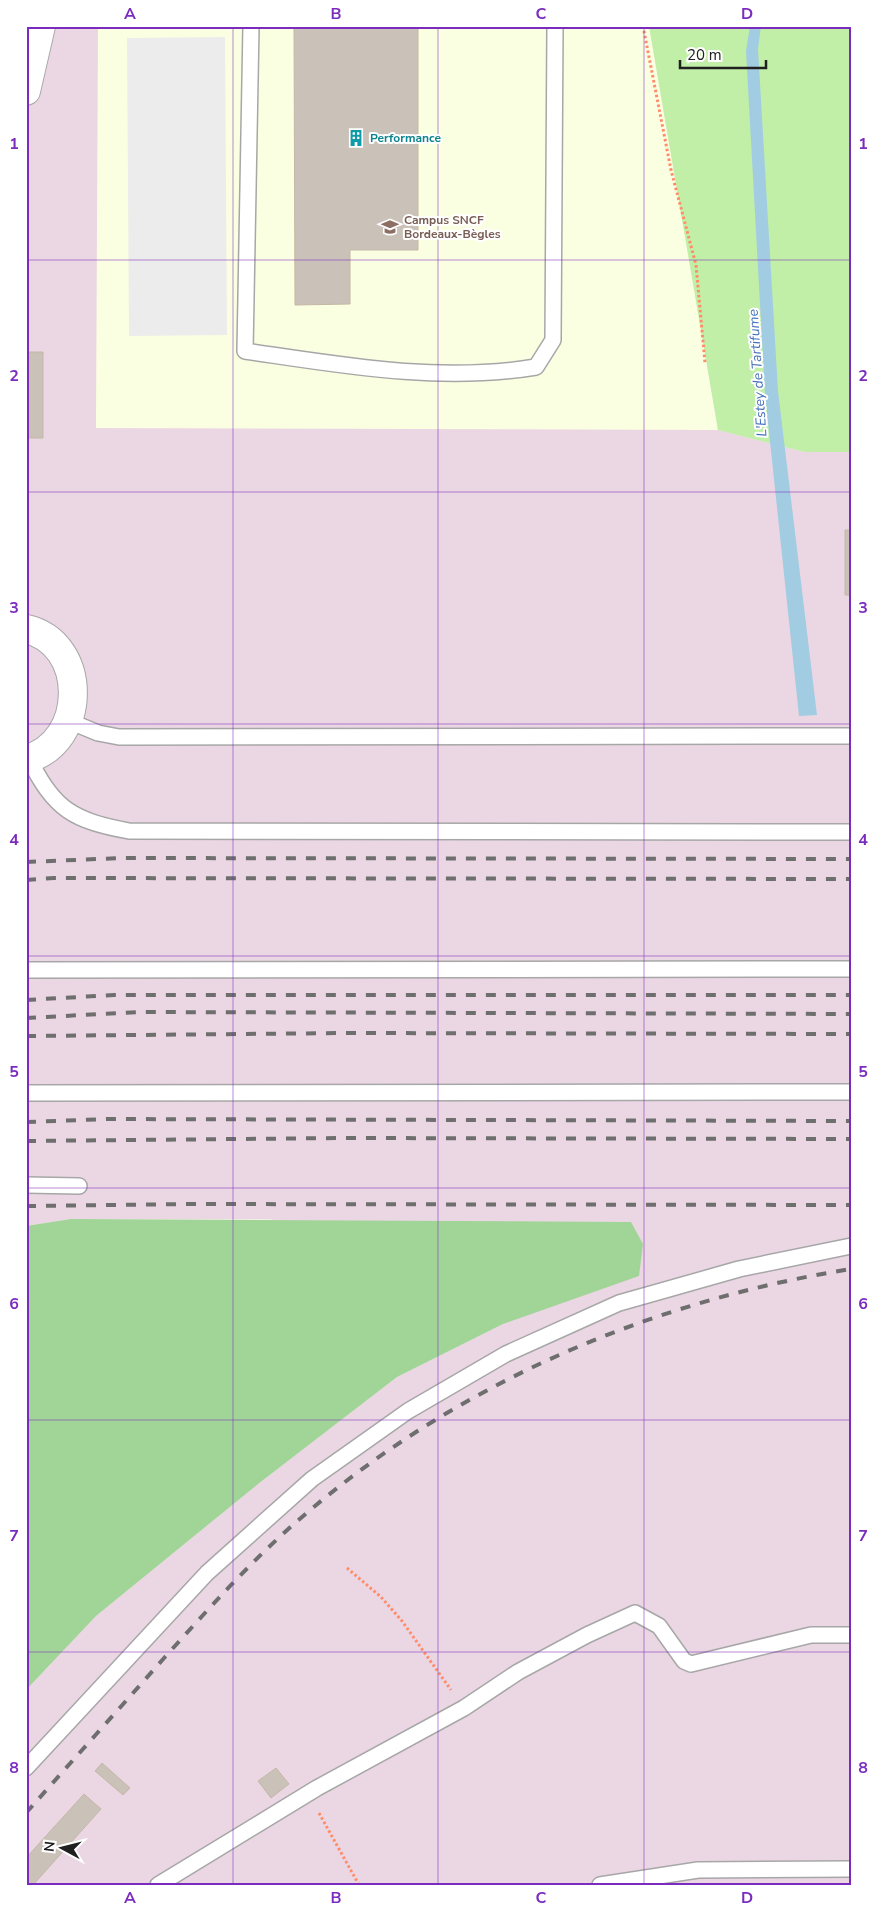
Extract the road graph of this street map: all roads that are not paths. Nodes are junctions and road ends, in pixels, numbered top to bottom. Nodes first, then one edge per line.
1 (41, 26) edge
2 (251, 26) edge
3 (555, 26) edge
4 (26, 91) edge
5 (26, 629) edge
6 (69, 722) junction
7 (851, 736) edge
8 (28, 759) edge
9 (851, 832) edge
10 (851, 969) edge
11 (26, 970) edge
12 (851, 1092) edge
13 (26, 1093) edge
14 (26, 1185) edge
15 (79, 1186) dead end
16 (851, 1246) edge
17 (851, 1636) edge
18 (26, 1768) edge
19 (851, 1869) edge
20 (158, 1885) edge
21 (600, 1885) edge

1 - 4 street
2 - 3 lane
5 - 6 street
6 - 7 lane
6 - 8 street
8 - 9 lane
10 - 11 lane
12 - 13 lane
14 - 15 lane
16 - 18 lane
17 - 20 lane
19 - 21 lane

